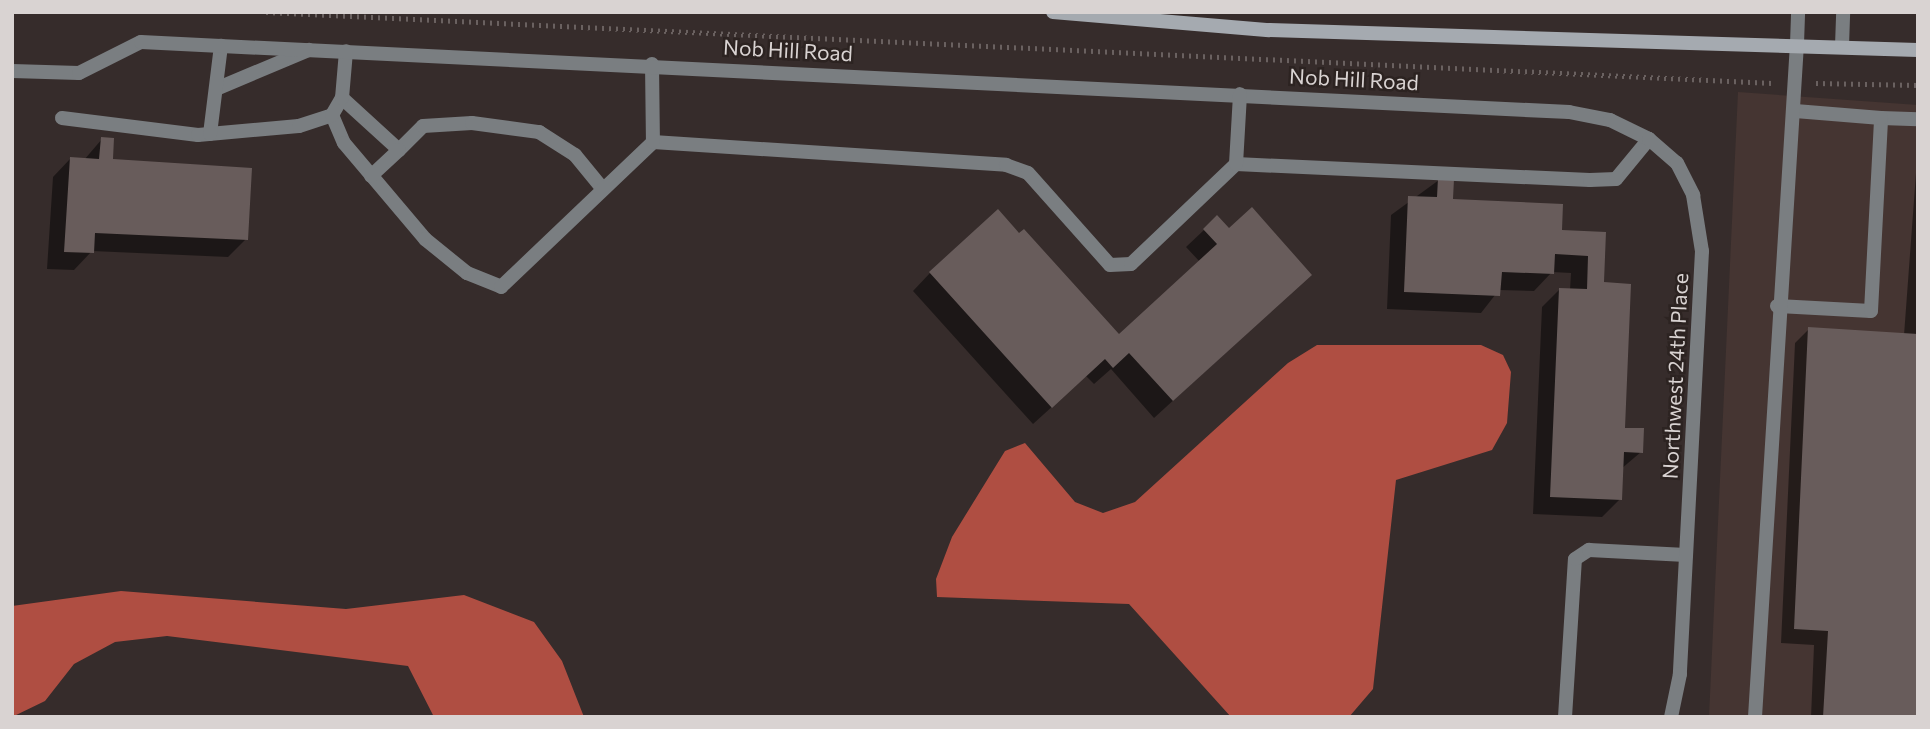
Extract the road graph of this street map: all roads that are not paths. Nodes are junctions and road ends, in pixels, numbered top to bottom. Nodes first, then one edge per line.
1 (1053, 12) edge
2 (1798, 12) edge
3 (1843, 12) edge
4 (1797, 44) junction
5 (221, 46) junction
6 (1842, 46) junction
7 (309, 50) junction
8 (1918, 50) edge
9 (346, 51) junction
10 (652, 64) junction
11 (12, 71) edge
12 (216, 89) junction
13 (1240, 94) junction
14 (342, 98) junction
15 (1569, 111) joint
16 (1795, 111) junction
17 (332, 115) junction
18 (62, 118) dead end
19 (1881, 118) junction
20 (1918, 119) edge
21 (210, 134) junction
22 (1649, 139) junction
23 (653, 142) junction
24 (399, 150) junction
25 (1236, 164) junction
26 (371, 176) junction
27 (602, 188) junction
28 (1777, 306) junction
29 (1686, 555) junction
30 (1565, 717) edge
31 (1671, 717) edge
32 (1755, 717) edge

1 - 4 main road
2 - 4 street
3 - 6 street
4 - 6 main road
4 - 16 street
5 - 7 street, Nob Hill Road
5 - 11 street, Nob Hill Road
5 - 12 street
6 - 8 main road
7 - 9 street, Nob Hill Road
7 - 12 street
9 - 10 street, Nob Hill Road
9 - 14 street
10 - 13 street, Nob Hill Road
10 - 23 street
12 - 21 street
13 - 15 street, Nob Hill Road
13 - 25 street
14 - 17 street
14 - 24 street
15 - 22 street, Northwest 24th Place
16 - 19 street
16 - 28 street
17 - 21 street
17 - 26 street
18 - 21 street
19 - 20 street
19 - 28 street
22 - 25 street
22 - 29 street, Northwest 24th Place
23 - 25 street
23 - 27 street
24 - 26 street
24 - 27 street
26 - 27 street
28 - 32 street
29 - 30 street
29 - 31 street, Northwest 24th Place

